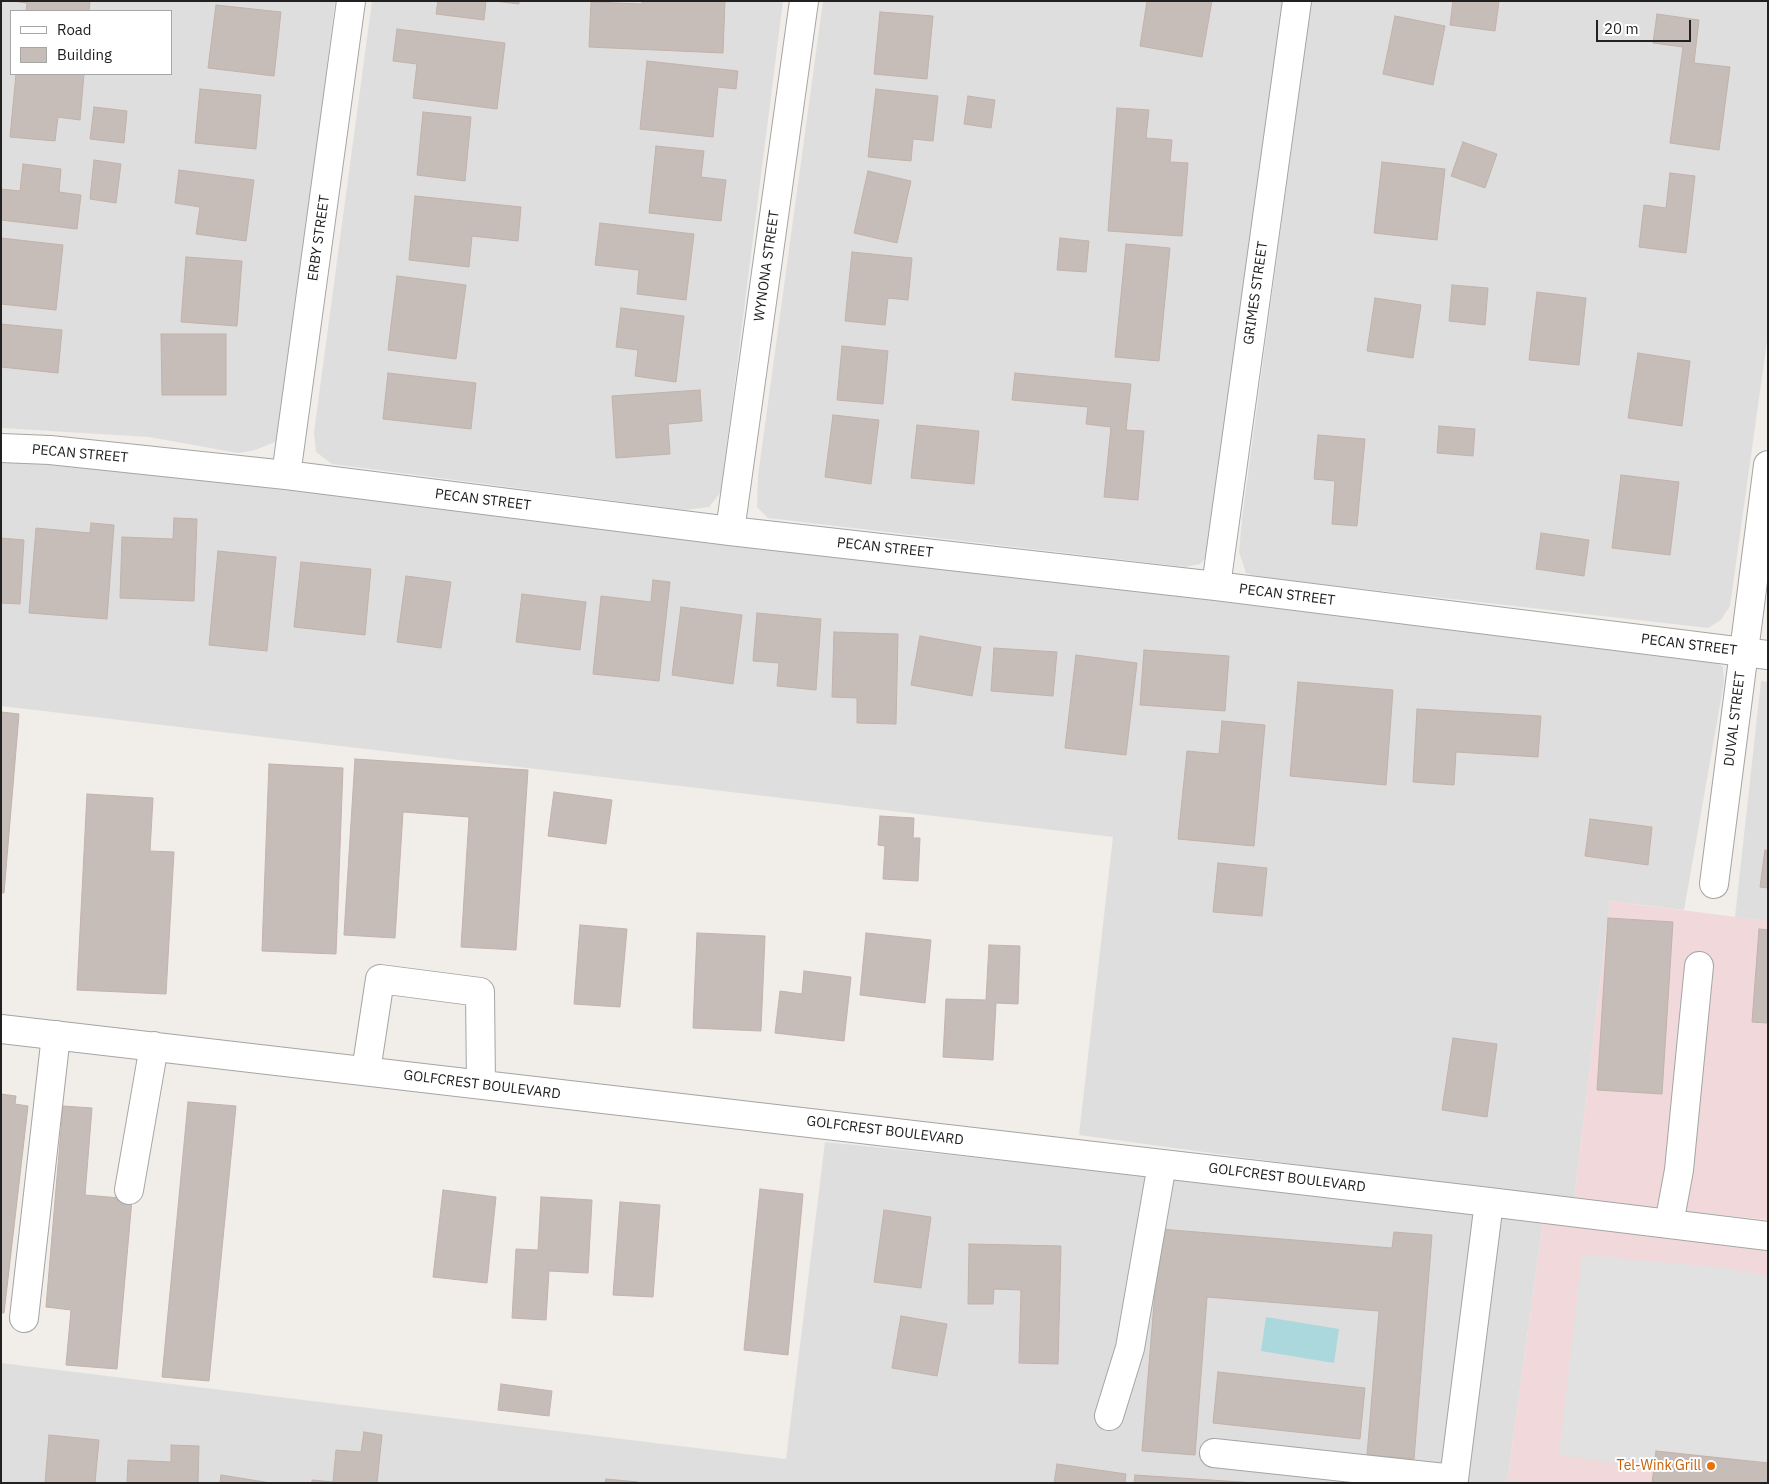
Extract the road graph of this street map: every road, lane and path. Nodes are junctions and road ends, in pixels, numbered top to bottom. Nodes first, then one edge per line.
1 (351, 1) edge
2 (804, 1) edge
3 (1297, 1) edge
4 (1, 448) edge
5 (1768, 465) edge
6 (286, 475) junction
7 (730, 531) junction
8 (1216, 586) junction
9 (1756, 653) edge
10 (1714, 884) dead end
11 (1699, 966) dead end
12 (1, 1029) edge
13 (56, 1035) junction
14 (154, 1046) junction
15 (366, 1071) junction
16 (481, 1084) junction
17 (1162, 1164) junction
18 (130, 1190) dead end
19 (1489, 1202) junction
20 (1669, 1224) junction
21 (1768, 1236) edge
22 (24, 1318) dead end
23 (1109, 1416) dead end
24 (1214, 1453) dead end

1 - 6 street, ERBY STREET
2 - 7 street, WYNONA STREET
3 - 8 street, GRIMES STREET
4 - 6 street, PECAN STREET
5 - 9 street, DUVAL STREET
6 - 7 street, PECAN STREET
7 - 8 street, PECAN STREET
8 - 9 street, PECAN STREET
9 - 10 street, DUVAL STREET
11 - 20 street
12 - 13 street, GOLFCREST BOULEVARD
13 - 14 street, GOLFCREST BOULEVARD
13 - 22 street
14 - 15 street, GOLFCREST BOULEVARD
14 - 18 street
15 - 16 street, GOLFCREST BOULEVARD
15 - 16 street
16 - 17 street, GOLFCREST BOULEVARD
17 - 19 street, GOLFCREST BOULEVARD
17 - 23 street
19 - 20 street, GOLFCREST BOULEVARD
19 - 24 street
20 - 21 street, GOLFCREST BOULEVARD

